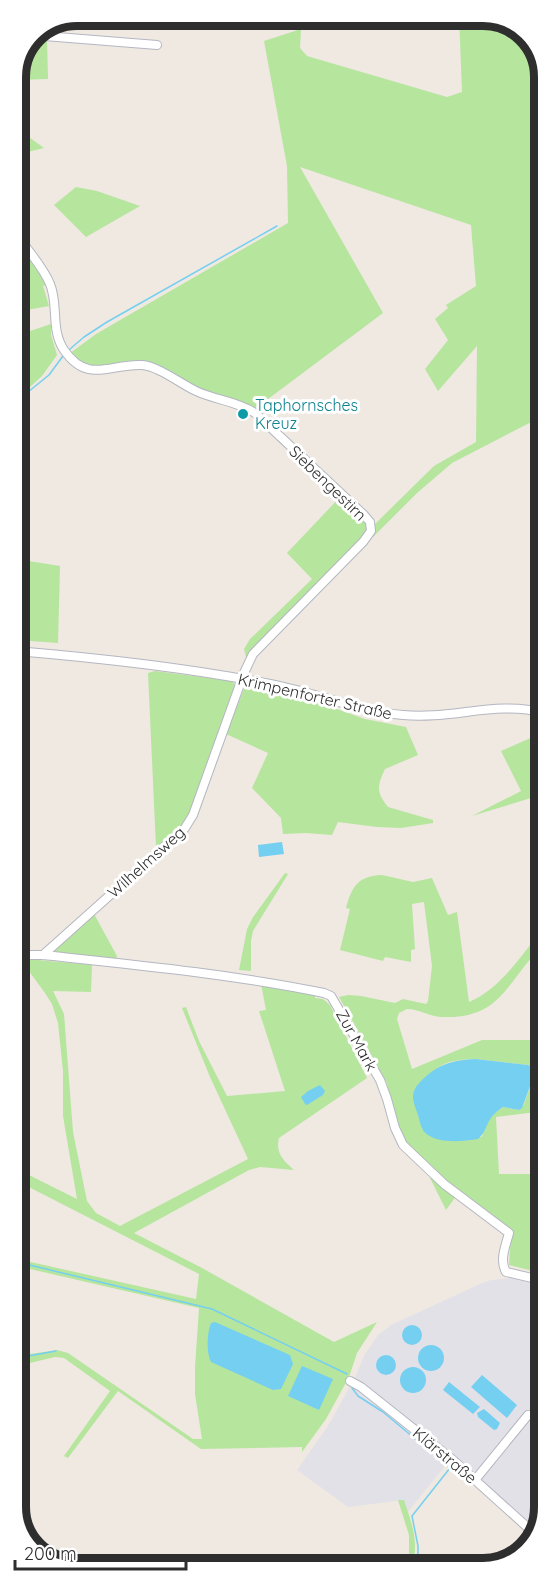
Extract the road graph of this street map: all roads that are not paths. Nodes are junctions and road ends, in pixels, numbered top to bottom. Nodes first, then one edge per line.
1 (45, 36) edge
2 (157, 45) dead end
3 (26, 247) edge
4 (26, 652) edge
5 (242, 679) junction
6 (534, 711) edge
7 (43, 954) junction
8 (26, 955) edge
9 (534, 1278) edge
10 (350, 1381) dead end
11 (528, 1415) dead end
12 (475, 1480) junction
13 (530, 1529) edge

1 - 2 street
3 - 5 street, Siebengestirn
4 - 5 street, Krimpenforter Straße
5 - 6 street, Krimpenforter Straße
5 - 7 street, Wilhelmsweg
7 - 8 street, Zur Mark
7 - 9 street, Zur Mark
10 - 12 street, Klärstraße
11 - 12 street
12 - 13 street, Klärstraße

